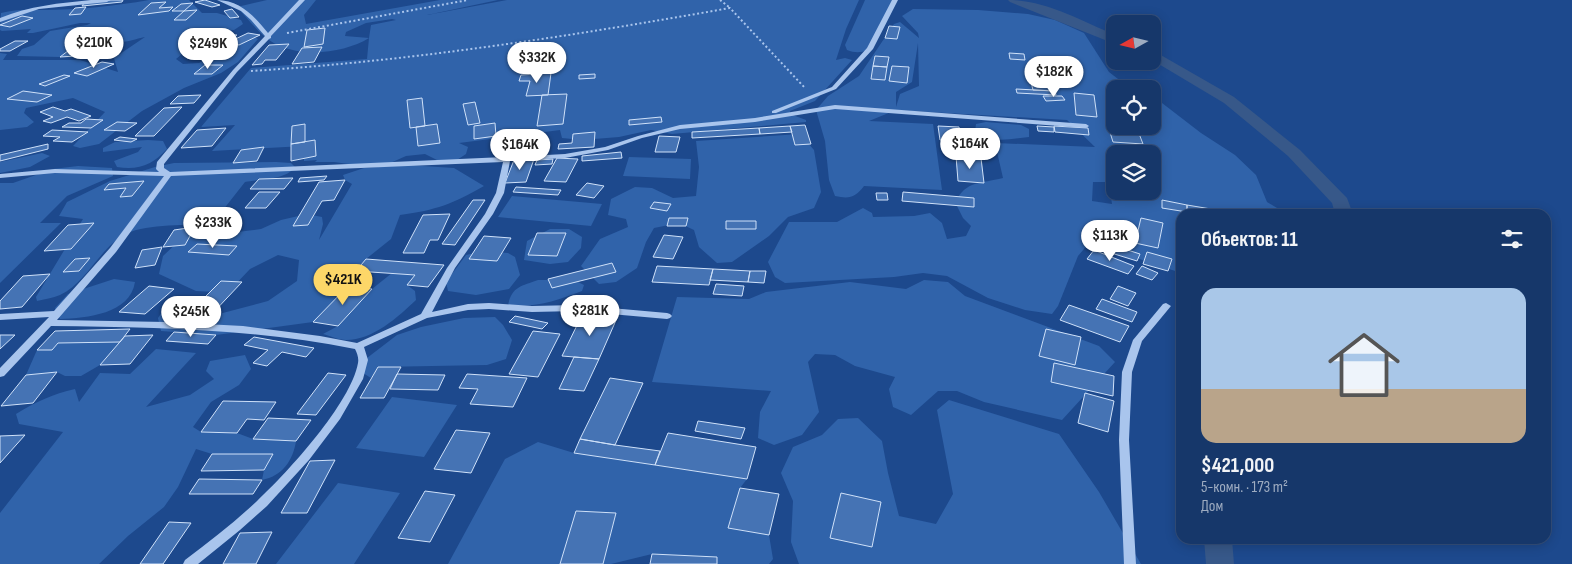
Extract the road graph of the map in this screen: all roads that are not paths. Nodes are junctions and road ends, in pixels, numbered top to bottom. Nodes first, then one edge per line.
1 (107, 0) edge
2 (220, 0) edge
3 (302, 0) edge
4 (896, 0) edge
5 (0, 20) edge
6 (269, 37) junction
7 (755, 120) junction
8 (1086, 126) dead end
9 (507, 158) junction
10 (168, 174) junction
11 (0, 176) edge
12 (1166, 306) dead end
13 (57, 314) junction
14 (424, 316) junction
15 (667, 316) dead end
16 (0, 317) edge
17 (49, 323) junction
18 (358, 346) junction
19 (0, 374) edge
20 (189, 564) edge
21 (1130, 564) edge

1 - 5 street
2 - 6 street
3 - 6 street
4 - 7 street
6 - 10 street
7 - 8 street
7 - 9 street
9 - 10 street
9 - 14 street
10 - 11 street
10 - 13 street
12 - 21 street
13 - 16 street
13 - 17 street
14 - 15 street
14 - 18 street
17 - 18 street
17 - 19 street
18 - 20 street

